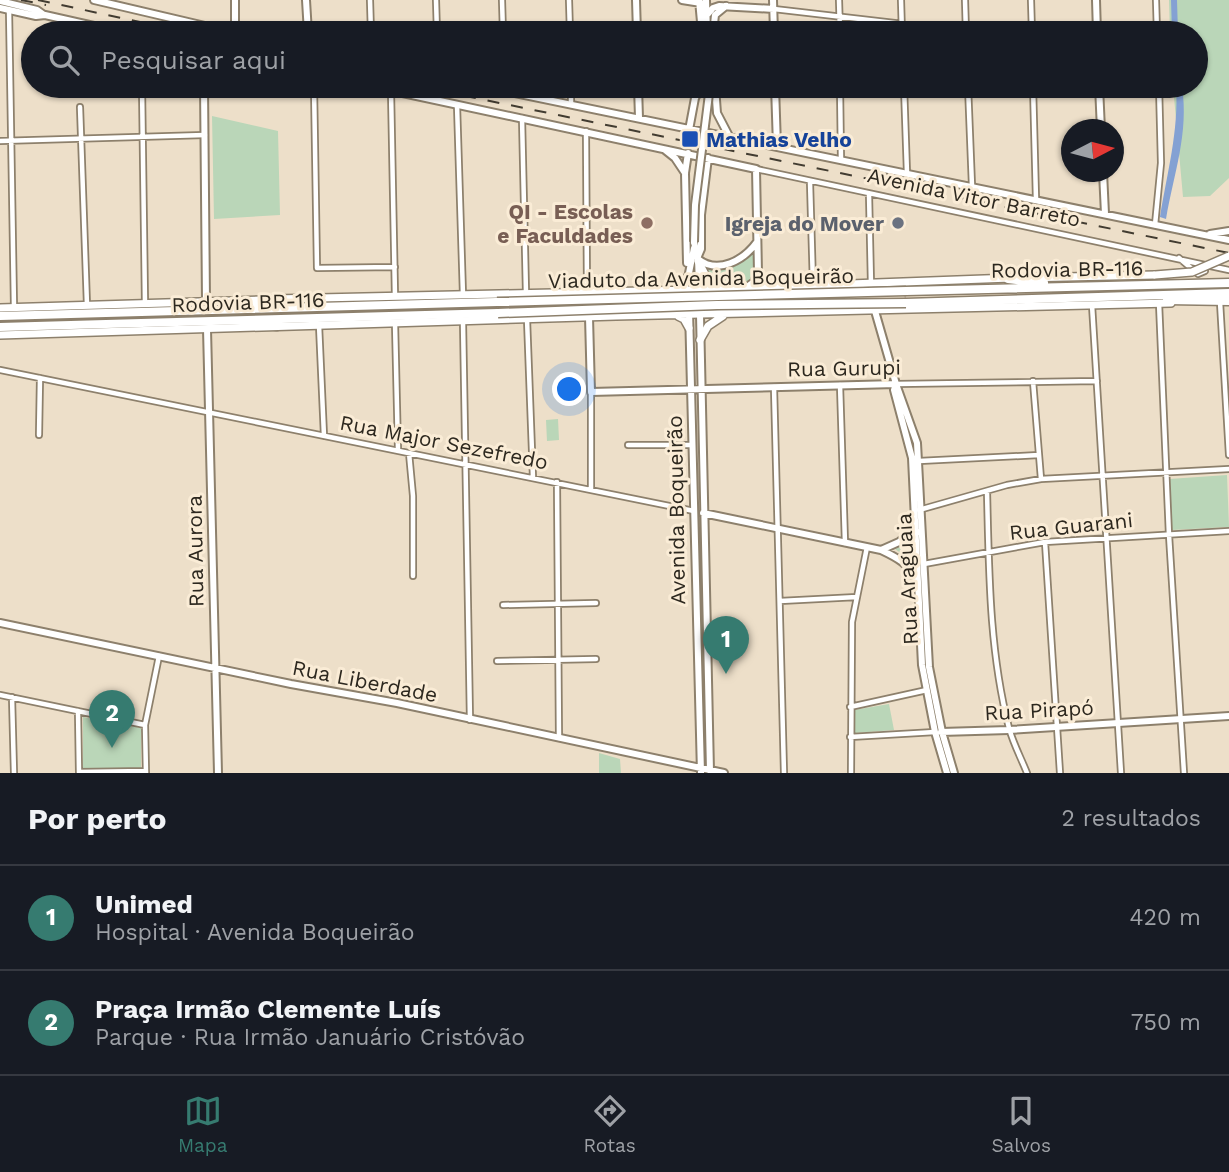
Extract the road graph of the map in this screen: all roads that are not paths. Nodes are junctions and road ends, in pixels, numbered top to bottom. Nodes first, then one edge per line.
1 (94, 0) edge
2 (234, 0) edge
3 (306, 0) edge
4 (370, 0) edge
5 (436, 0) edge
6 (502, 0) edge
7 (569, 0) edge
8 (636, 0) edge
9 (682, 0) edge
10 (773, 0) edge
11 (839, 0) edge
12 (901, 0) edge
13 (965, 0) edge
14 (1031, 0) edge
15 (1096, 0) edge
16 (1156, 0) edge
17 (0, 1) edge
18 (701, 1) edge
19 (726, 6) junction
20 (0, 8) edge
21 (774, 9) junction
22 (9, 10) junction
23 (45, 15) junction
24 (840, 17) junction
25 (706, 19) joint
26 (72, 21) edge
27 (184, 21) edge
28 (235, 21) edge
29 (307, 21) edge
30 (371, 21) edge
31 (437, 21) edge
32 (503, 21) edge
33 (570, 21) edge
34 (637, 21) edge
35 (704, 21) edge
36 (714, 21) edge
37 (774, 21) edge
38 (840, 21) edge
39 (871, 21) edge
40 (902, 21) edge
41 (966, 21) edge
42 (1032, 21) edge
43 (1097, 21) edge
44 (1157, 21) edge
45 (142, 98) edge
46 (204, 98) edge
47 (314, 98) edge
48 (391, 98) edge
49 (429, 98) edge
50 (549, 98) edge
51 (571, 98) edge
52 (638, 98) edge
53 (695, 98) edge
54 (711, 98) edge
55 (715, 98) edge
56 (775, 98) edge
57 (840, 98) edge
58 (904, 98) edge
59 (968, 98) edge
60 (1033, 98) edge
61 (1100, 98) edge
62 (1159, 98) edge
63 (571, 103) junction
64 (457, 104) junction
65 (80, 107) dead end
66 (522, 117) junction
67 (639, 118) junction
68 (1100, 119) edge
69 (689, 130) junction
70 (586, 131) junction
71 (205, 135) junction
72 (143, 137) junction
73 (730, 138) junction
74 (81, 139) junction
75 (0, 141) edge
76 (10, 141) junction
77 (777, 146) junction
78 (661, 148) junction
79 (688, 153) junction
80 (709, 160) junction
81 (841, 160) junction
82 (756, 169) junction
83 (685, 173) junction
84 (907, 173) junction
85 (810, 182) junction
86 (1103, 182) edge
87 (972, 186) junction
88 (869, 194) junction
89 (1036, 200) junction
90 (1105, 214) junction
91 (1156, 225) junction
92 (1229, 231) edge
93 (1201, 235) junction
94 (758, 240) junction
95 (1229, 240) edge
96 (694, 245) junction
97 (1229, 256) edge
98 (1178, 258) junction
99 (698, 259) junction
100 (1204, 264) junction
101 (394, 267) junction
102 (1229, 270) edge
103 (688, 274) junction
104 (1008, 279) junction
105 (1229, 283) edge
106 (871, 284) junction
107 (813, 285) junction
108 (1071, 286) junction
109 (745, 287) junction
110 (723, 288) junction
111 (733, 288) junction
112 (699, 289) junction
113 (653, 290) junction
114 (676, 290) junction
115 (688, 290) junction
116 (587, 291) junction
117 (906, 291) joint
118 (526, 293) junction
119 (1229, 293) edge
120 (395, 296) junction
121 (463, 296) junction
122 (277, 299) junction
123 (1086, 299) junction
124 (206, 300) junction
125 (1221, 301) edge
126 (496, 302) joint
127 (145, 303) junction
128 (906, 303) joint
129 (1159, 303) junction
130 (88, 305) junction
131 (1056, 305) junction
132 (0, 307) edge
133 (14, 307) junction
134 (233, 308) junction
135 (875, 311) junction
136 (498, 313) joint
137 (733, 314) junction
138 (700, 315) junction
139 (0, 316) edge
140 (654, 316) junction
141 (677, 316) junction
142 (689, 316) junction
143 (589, 317) junction
144 (527, 319) junction
145 (234, 320) junction
146 (463, 322) junction
147 (395, 323) junction
148 (319, 325) junction
149 (277, 326) junction
150 (0, 327) edge
151 (689, 328) junction
152 (207, 329) junction
153 (0, 335) edge
154 (700, 340) junction
155 (0, 370) edge
156 (40, 378) junction
157 (1033, 381) junction
158 (1097, 381) junction
159 (896, 384) junction
160 (840, 385) junction
161 (774, 387) junction
162 (691, 388) junction
163 (701, 388) junction
164 (592, 392) junction
165 (209, 412) junction
166 (39, 435) dead end
167 (324, 436) junction
168 (628, 445) dead end
169 (692, 445) junction
170 (398, 450) junction
171 (409, 453) junction
172 (1039, 455) junction
173 (1229, 455) edge
174 (919, 461) junction
175 (467, 464) junction
176 (1229, 469) edge
177 (1165, 472) junction
178 (1102, 475) junction
179 (533, 478) junction
180 (1041, 479) junction
181 (557, 482) junction
182 (591, 489) junction
183 (987, 491) junction
184 (919, 510) junction
185 (694, 511) junction
186 (704, 514) junction
187 (778, 529) junction
188 (1229, 531) edge
189 (916, 532) junction
190 (1168, 534) junction
191 (1106, 538) junction
192 (1045, 542) junction
193 (845, 543) junction
194 (867, 547) junction
195 (881, 550) junction
196 (989, 554) junction
197 (917, 566) junction
198 (413, 576) dead end
199 (857, 597) junction
200 (780, 601) junction
201 (596, 603) dead end
202 (558, 604) junction
203 (503, 605) dead end
204 (0, 623) edge
205 (159, 656) junction
206 (596, 659) dead end
207 (558, 660) junction
208 (498, 661) dead end
209 (216, 668) junction
210 (927, 690) junction
211 (0, 695) edge
212 (12, 697) junction
213 (850, 707) junction
214 (78, 711) junction
215 (1229, 716) edge
216 (1181, 719) junction
217 (470, 720) junction
218 (1118, 723) junction
219 (145, 725) junction
220 (1058, 727) junction
221 (1009, 730) junction
222 (939, 732) junction
223 (850, 737) junction
224 (559, 739) junction
225 (701, 771) edge
226 (710, 771) edge
227 (79, 772) edge
228 (146, 772) edge
229 (15, 773) edge
230 (218, 773) edge
231 (723, 773) edge
232 (784, 773) edge
233 (851, 773) edge
234 (947, 773) edge
235 (954, 773) edge
236 (1027, 773) edge
237 (1060, 773) edge
238 (1121, 773) edge
239 (1184, 773) edge

1 - 27 main road
2 - 28 main road
3 - 29 main road
4 - 30 street
5 - 31 street
6 - 32 street
7 - 33 street
8 - 34 main road
9 - 18 main road
10 - 21 main road
11 - 24 street
12 - 40 street
13 - 41 street
14 - 42 street
15 - 43 main road
16 - 44 street
17 - 23 main road
18 - 25 main road
18 - 35 main road
19 - 21 main road
19 - 25 main road
19 - 36 main road
20 - 22 main road
21 - 24 street
21 - 37 main road
22 - 23 main road
22 - 76 street
23 - 26 main road
24 - 38 street
24 - 39 street
45 - 72 street
46 - 71 main road
47 - 101 street
48 - 101 street
49 - 64 main road
50 - 63 main road
51 - 63 street
52 - 67 main road
53 - 69 main road
54 - 96 main road, Avenida Boqueirão, bridge
55 - 73 main road
56 - 77 main road
57 - 81 street
58 - 84 street
59 - 87 street
60 - 89 street
61 - 68 main road
62 - 91 street
63 - 67 main road
64 - 66 main road
64 - 121 street
65 - 74 street
66 - 70 main road
66 - 118 street
67 - 69 main road
69 - 73 main road
70 - 78 main road
70 - 116 street
71 - 72 street
71 - 124 main road
72 - 74 street
72 - 127 street
73 - 77 main road
74 - 76 street
74 - 130 street
75 - 76 street
76 - 133 street
77 - 81 main road
78 - 79 main road
78 - 83 main road
79 - 80 main road, Avenida Vitor Barreto
79 - 83 main road
80 - 82 main road, Avenida Vitor Barreto
80 - 99 main road
81 - 84 main road
82 - 85 street, Avenida Vitor Barreto
82 - 94 main road
83 - 103 main road
84 - 87 main road
85 - 88 street, Avenida Vitor Barreto
85 - 107 street
86 - 90 main road
87 - 89 main road
88 - 98 street, Avenida Vitor Barreto
88 - 106 street
89 - 90 main road
90 - 91 main road
91 - 93 main road
92 - 93 main road
93 - 95 main road
94 - 99 main road
94 - 109 main road
96 - 99 main road, Avenida Boqueirão
96 - 103 main road, Avenida Boqueirão
97 - 104 main road, bridge
98 - 100 street, Avenida Vitor Barreto
98 - 100 street
99 - 110 main road
99 - 112 main road, Avenida Boqueirão
100 - 102 street, Avenida Vitor Barreto
101 - 120 street
103 - 114 main road
103 - 115 main road, Avenida Boqueirão
104 - 106 main road
104 - 108 highway
105 - 108 highway, Rodovia BR-116
106 - 107 main road
107 - 109 main road
108 - 117 highway, Rodovia BR-116
109 - 111 main road
110 - 111 main road
110 - 112 main road
111 - 137 main road
112 - 115 main road
112 - 138 main road, Avenida Boqueirão
113 - 114 main road
113 - 116 main road
113 - 140 main road
114 - 115 main road
115 - 142 main road, Avenida Boqueirão
116 - 118 main road
117 - 126 highway, Viaduto da Avenida Boqueirão, bridge
118 - 121 main road
119 - 123 highway, Rodovia BR-116
120 - 121 main road
120 - 122 main road
122 - 124 main road
122 - 134 highway
123 - 125 highway
123 - 128 highway, Rodovia BR-116
123 - 129 main road
123 - 131 highway
123 - 131 main road
123 - 158 street
124 - 127 main road
125 - 129 main road
125 - 173 street
126 - 134 highway, Rodovia BR-116
127 - 130 main road
128 - 136 highway, Viaduto da Avenida Boqueirão, bridge
129 - 177 street
130 - 133 main road
131 - 135 main road
132 - 133 main road
134 - 139 highway, Rodovia BR-116
135 - 137 main road
135 - 159 main road, Rua Araguaia
136 - 145 highway, Rodovia BR-116
137 - 138 main road
137 - 154 main road
138 - 142 main road
138 - 154 main road, Avenida Boqueirão
140 - 141 main road
140 - 143 main road
141 - 142 main road
141 - 151 main road
142 - 151 main road, Avenida Boqueirão
143 - 144 main road
143 - 164 main road
144 - 146 main road
144 - 179 street
145 - 149 highway
145 - 150 highway, Rodovia BR-116
146 - 147 main road
146 - 175 street
147 - 148 main road
147 - 170 street
148 - 149 main road
148 - 167 street
149 - 152 main road
151 - 162 main road, Avenida Boqueirão
152 - 153 main road
152 - 165 main road, Rua Aurora
154 - 163 main road, Avenida Boqueirão
155 - 156 street, Rua Major Sezefredo
156 - 165 street, Rua Major Sezefredo
156 - 166 street
157 - 158 street, Rua Gurupi
157 - 159 street, Rua Gurupi
157 - 172 street
158 - 178 street
159 - 160 main road, Rua Gurupi
159 - 174 main road, Rua Araguaia
159 - 184 main road, Rua Araguaia
160 - 161 main road, Rua Gurupi
160 - 193 street
161 - 163 main road, Rua Gurupi
161 - 187 street
162 - 163 main road, Rua Gurupi
162 - 164 main road, Rua Gurupi
162 - 169 main road, Avenida Boqueirão
163 - 186 main road, Avenida Boqueirão
164 - 182 street
165 - 167 street, Rua Major Sezefredo
165 - 209 main road, Rua Aurora
167 - 170 street, Rua Major Sezefredo
168 - 169 street
169 - 185 main road, Avenida Boqueirão
170 - 171 street, Rua Major Sezefredo
171 - 175 street, Rua Major Sezefredo
171 - 198 street
172 - 174 street
172 - 180 street
174 - 184 main road, Rua Araguaia
175 - 179 street, Rua Major Sezefredo
175 - 217 street
176 - 177 street
177 - 178 street
177 - 190 street
178 - 180 street
178 - 191 street
179 - 181 street, Rua Major Sezefredo
180 - 183 street
181 - 182 street, Rua Major Sezefredo
181 - 202 street
182 - 185 street, Rua Major Sezefredo
183 - 184 street
183 - 196 street
184 - 189 main road, Rua Araguaia
184 - 189 main road, Rua Araguaia
185 - 186 main road, Rua Major Sezefredo
185 - 225 main road, Avenida Boqueirão
186 - 187 main road, Rua Major Sezefredo
186 - 226 main road, Avenida Boqueirão
187 - 193 main road, Rua Major Sezefredo
187 - 200 street
188 - 190 street, Rua Guarani
189 - 195 main road
189 - 197 main road, Rua Araguaia
190 - 191 street, Rua Guarani
190 - 216 street
191 - 192 street, Rua Guarani
191 - 218 street
192 - 196 street, Rua Guarani
192 - 220 street
193 - 194 main road, Rua Major Sezefredo
194 - 195 main road, Rua Major Sezefredo
194 - 199 street
195 - 197 main road, Rua Major Sezefredo
196 - 197 street, Rua Guarani
196 - 221 street
197 - 210 main road, Rua Araguaia
197 - 222 main road, Rua Araguaia
199 - 200 street
199 - 213 street
200 - 232 street
201 - 202 street
202 - 203 street
202 - 207 street
204 - 205 main road, Rua Liberdade
205 - 209 main road, Rua Liberdade
205 - 219 street
206 - 207 street
207 - 208 street
207 - 224 street
209 - 217 main road, Rua Liberdade
209 - 230 main road, Rua Aurora
210 - 213 street
210 - 222 main road, Rua Araguaia
211 - 212 street
212 - 214 street
212 - 229 street
213 - 223 street
214 - 219 street
214 - 227 street
215 - 216 main road, Rua Pirapó
216 - 218 main road, Rua Pirapó
216 - 239 street
217 - 224 main road, Rua Liberdade
218 - 220 main road, Rua Pirapó
218 - 238 street
219 - 228 street
220 - 221 main road, Rua Pirapó
220 - 237 street
221 - 222 main road, Rua Pirapó
221 - 236 street
222 - 223 street, Rua Pirapó
222 - 234 main road, Rua Araguaia
222 - 235 main road, Rua Araguaia
223 - 233 street
224 - 225 main road, Rua Liberdade
225 - 226 main road, Rua Liberdade
226 - 231 main road, Rua Liberdade
227 - 228 street

